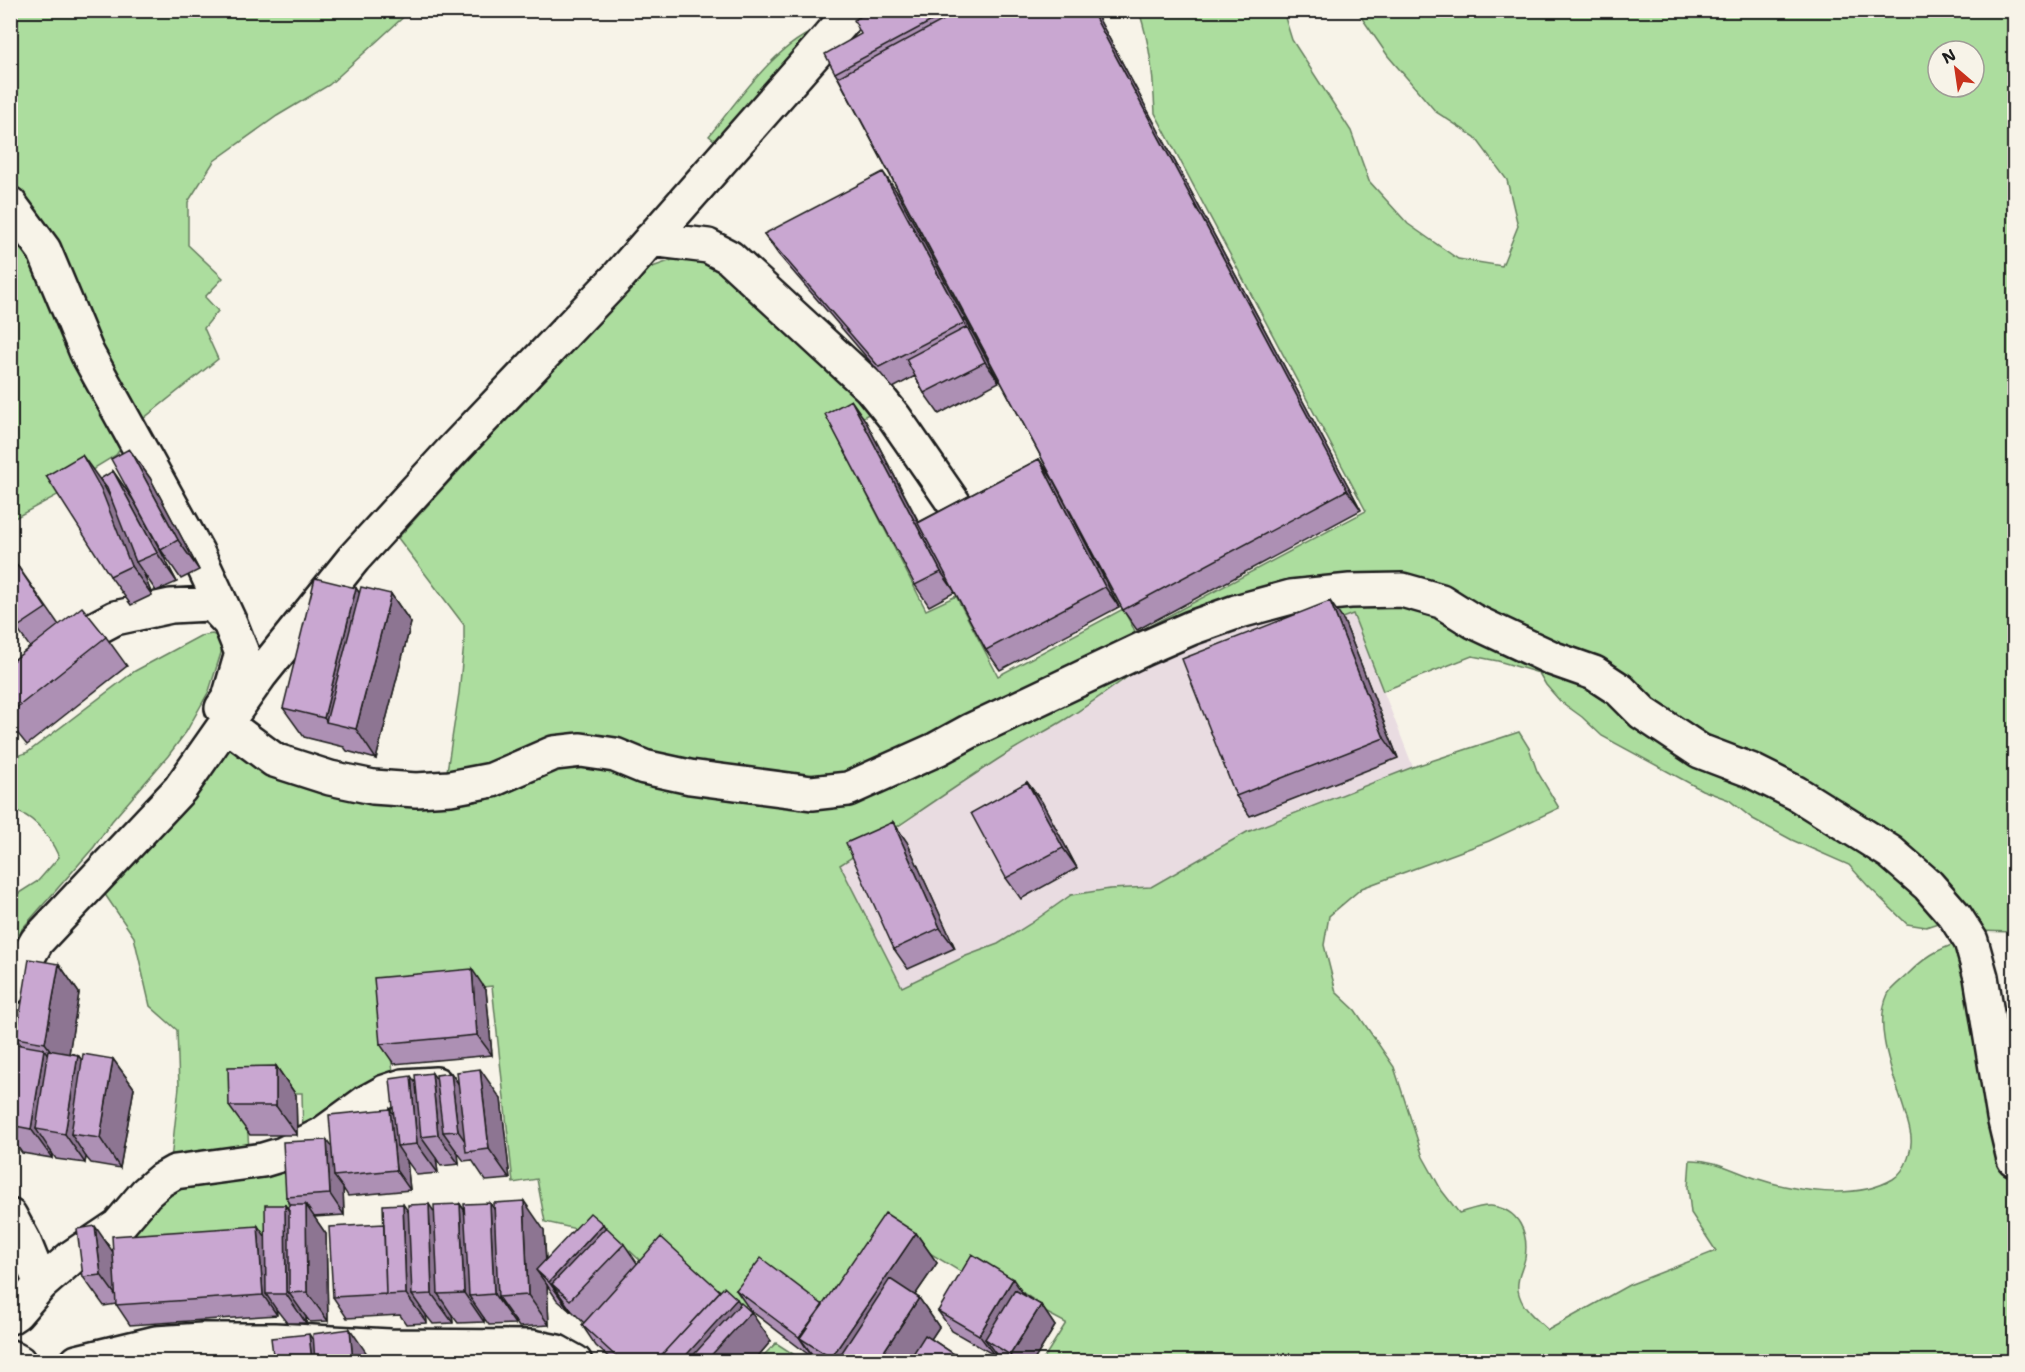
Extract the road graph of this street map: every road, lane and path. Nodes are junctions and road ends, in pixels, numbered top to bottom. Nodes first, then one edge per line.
1 (854, 10) edge
2 (10, 204) edge
3 (651, 239) junction
4 (955, 505) edge
5 (230, 623) junction
6 (54, 657) edge
7 (226, 724) junction
8 (37, 941) junction
9 (10, 988) edge
10 (467, 1088) edge
11 (2014, 1159) edge
12 (10, 1216) edge
13 (41, 1284) junction
14 (10, 1317) edge
15 (10, 1358) edge
16 (18, 1362) edge
17 (77, 1362) edge
18 (575, 1362) edge

1 - 3 street
2 - 5 street
3 - 4 street
3 - 7 street
5 - 6 street
5 - 8 street
7 - 8 street
7 - 11 street
8 - 9 street
10 - 13 street
12 - 13 street
13 - 14 street
15 - 16 street
17 - 18 street

